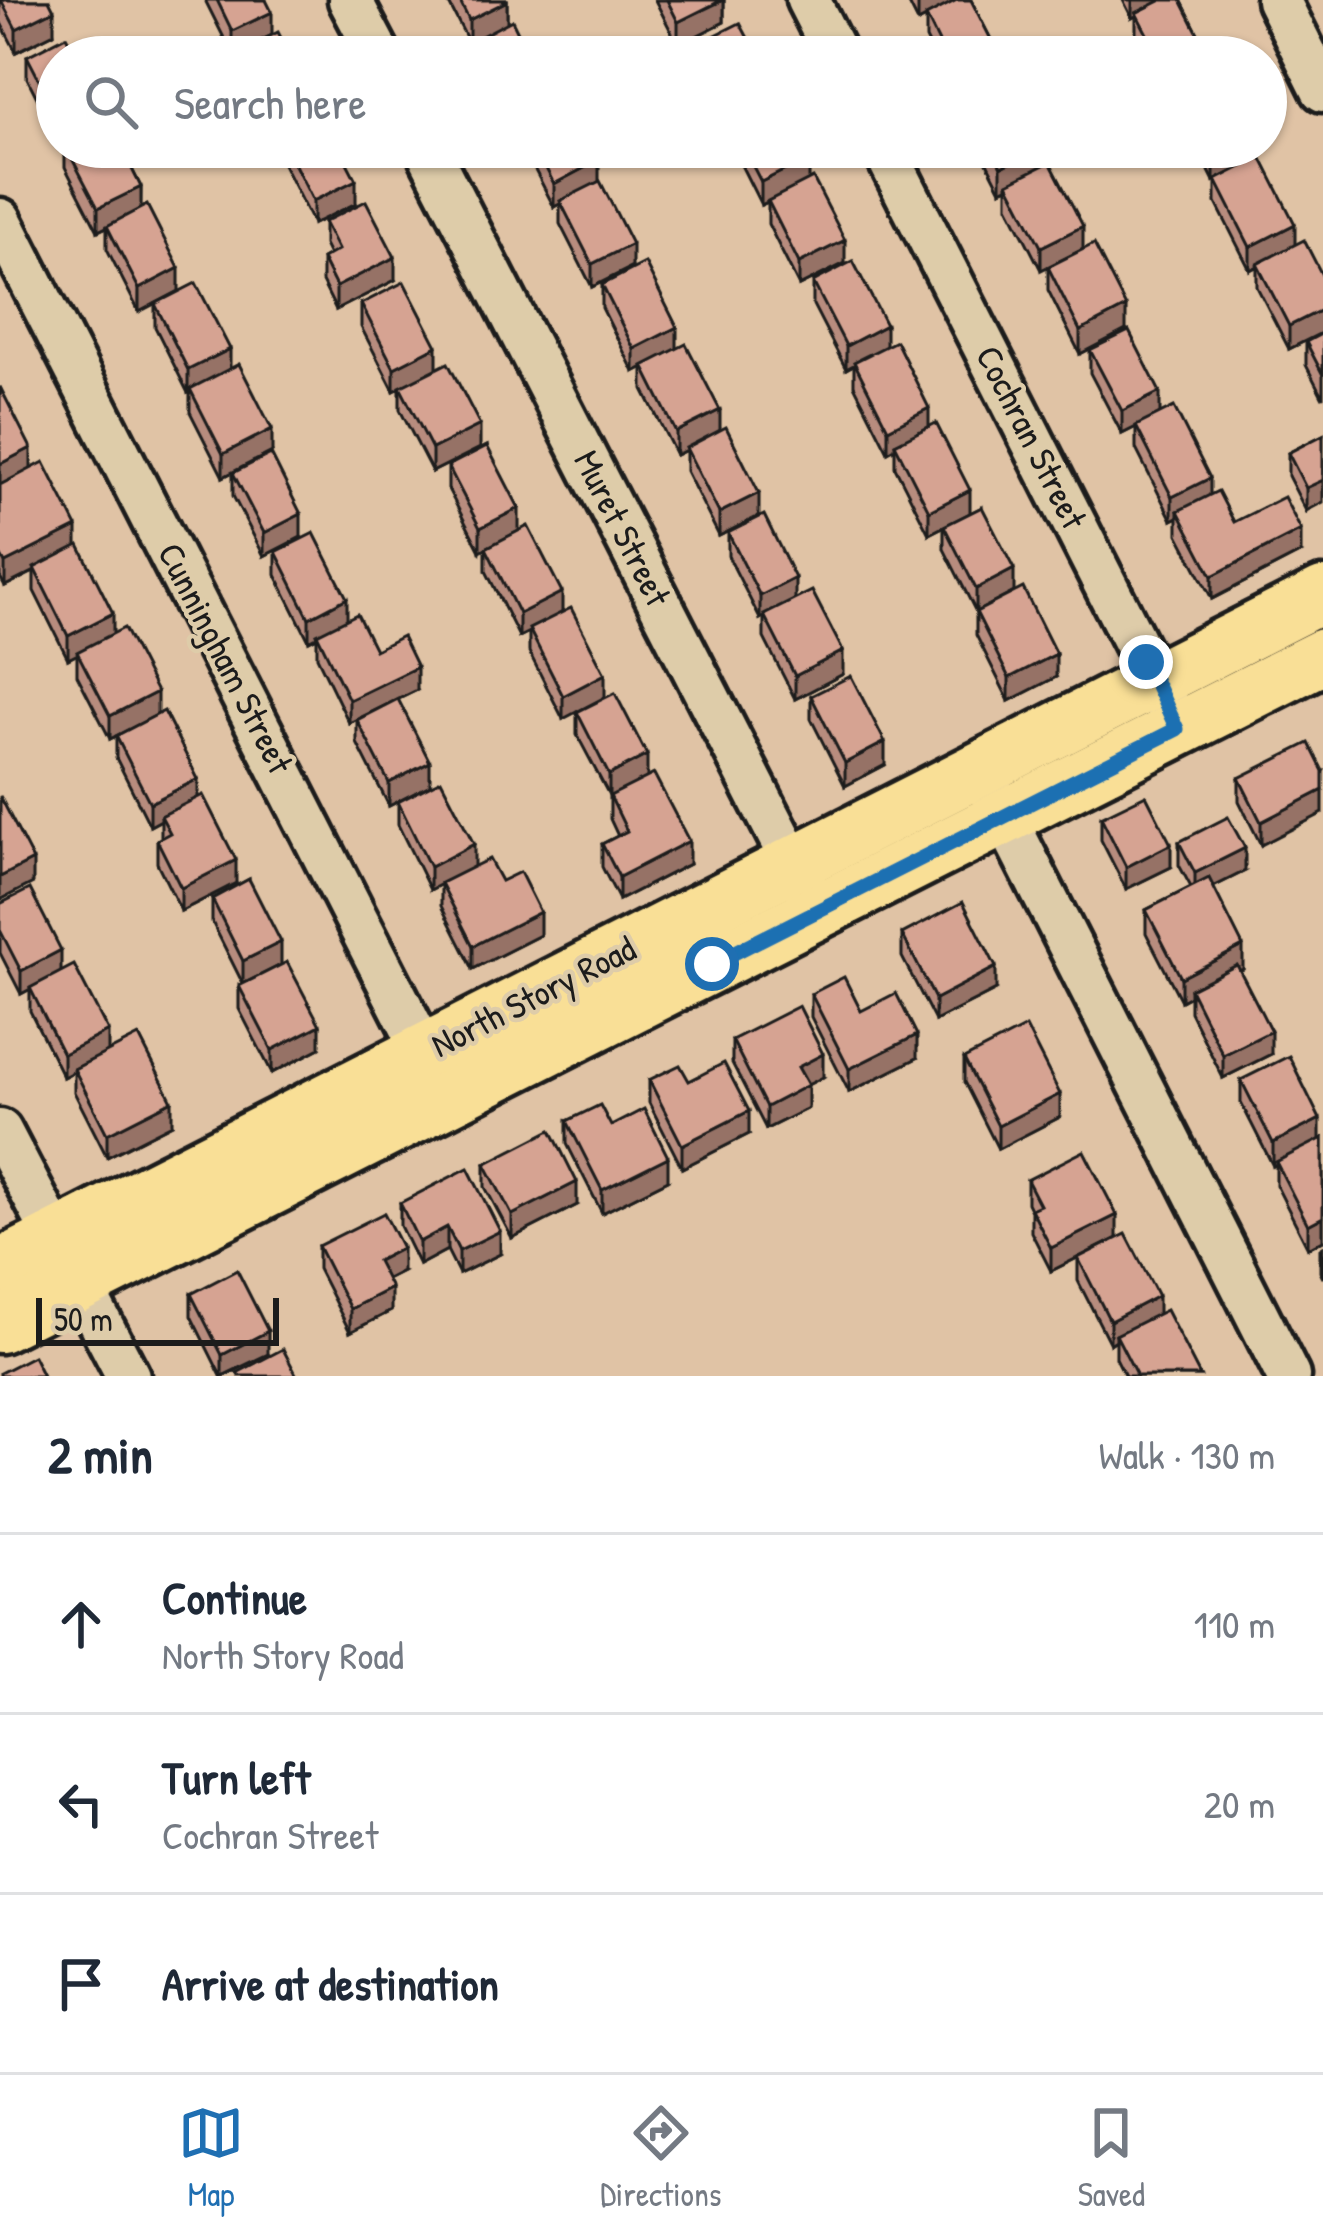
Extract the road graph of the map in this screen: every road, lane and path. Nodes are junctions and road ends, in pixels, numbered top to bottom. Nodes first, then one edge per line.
1 (350, 0) edge
2 (808, 0) edge
3 (1278, 0) edge
4 (369, 36) edge
5 (826, 36) edge
6 (1323, 90) edge
7 (437, 168) edge
8 (894, 168) edge
9 (0, 220) edge
10 (1323, 595) edge
11 (1323, 656) edge
12 (1155, 678) junction
13 (1177, 729) junction
14 (979, 767) junction
15 (1004, 816) junction
16 (793, 861) junction
17 (817, 910) junction
18 (436, 1075) junction
19 (0, 1131) edge
20 (67, 1262) junction
21 (0, 1267) edge
22 (0, 1325) edge
23 (128, 1376) edge
24 (1288, 1376) edge

1 - 4 street
2 - 5 street
3 - 6 street
7 - 16 street, Muret Street
8 - 12 street, Cochran Street
9 - 18 street, Cunningham Street
10 - 12 main road, North Story Road
11 - 13 main road, North Story Road
12 - 13 street, Cochran Street
12 - 14 main road, North Story Road
13 - 15 main road, North Story Road
14 - 15 street
14 - 16 main road, North Story Road
15 - 17 main road, North Story Road
15 - 24 street
16 - 17 street, Muret Street
16 - 18 main road, North Story Road
17 - 18 main road, North Story Road
18 - 20 main road, North Story Road
19 - 20 street
20 - 21 main road, North Story Road
20 - 22 main road, North Story Road
20 - 23 street

